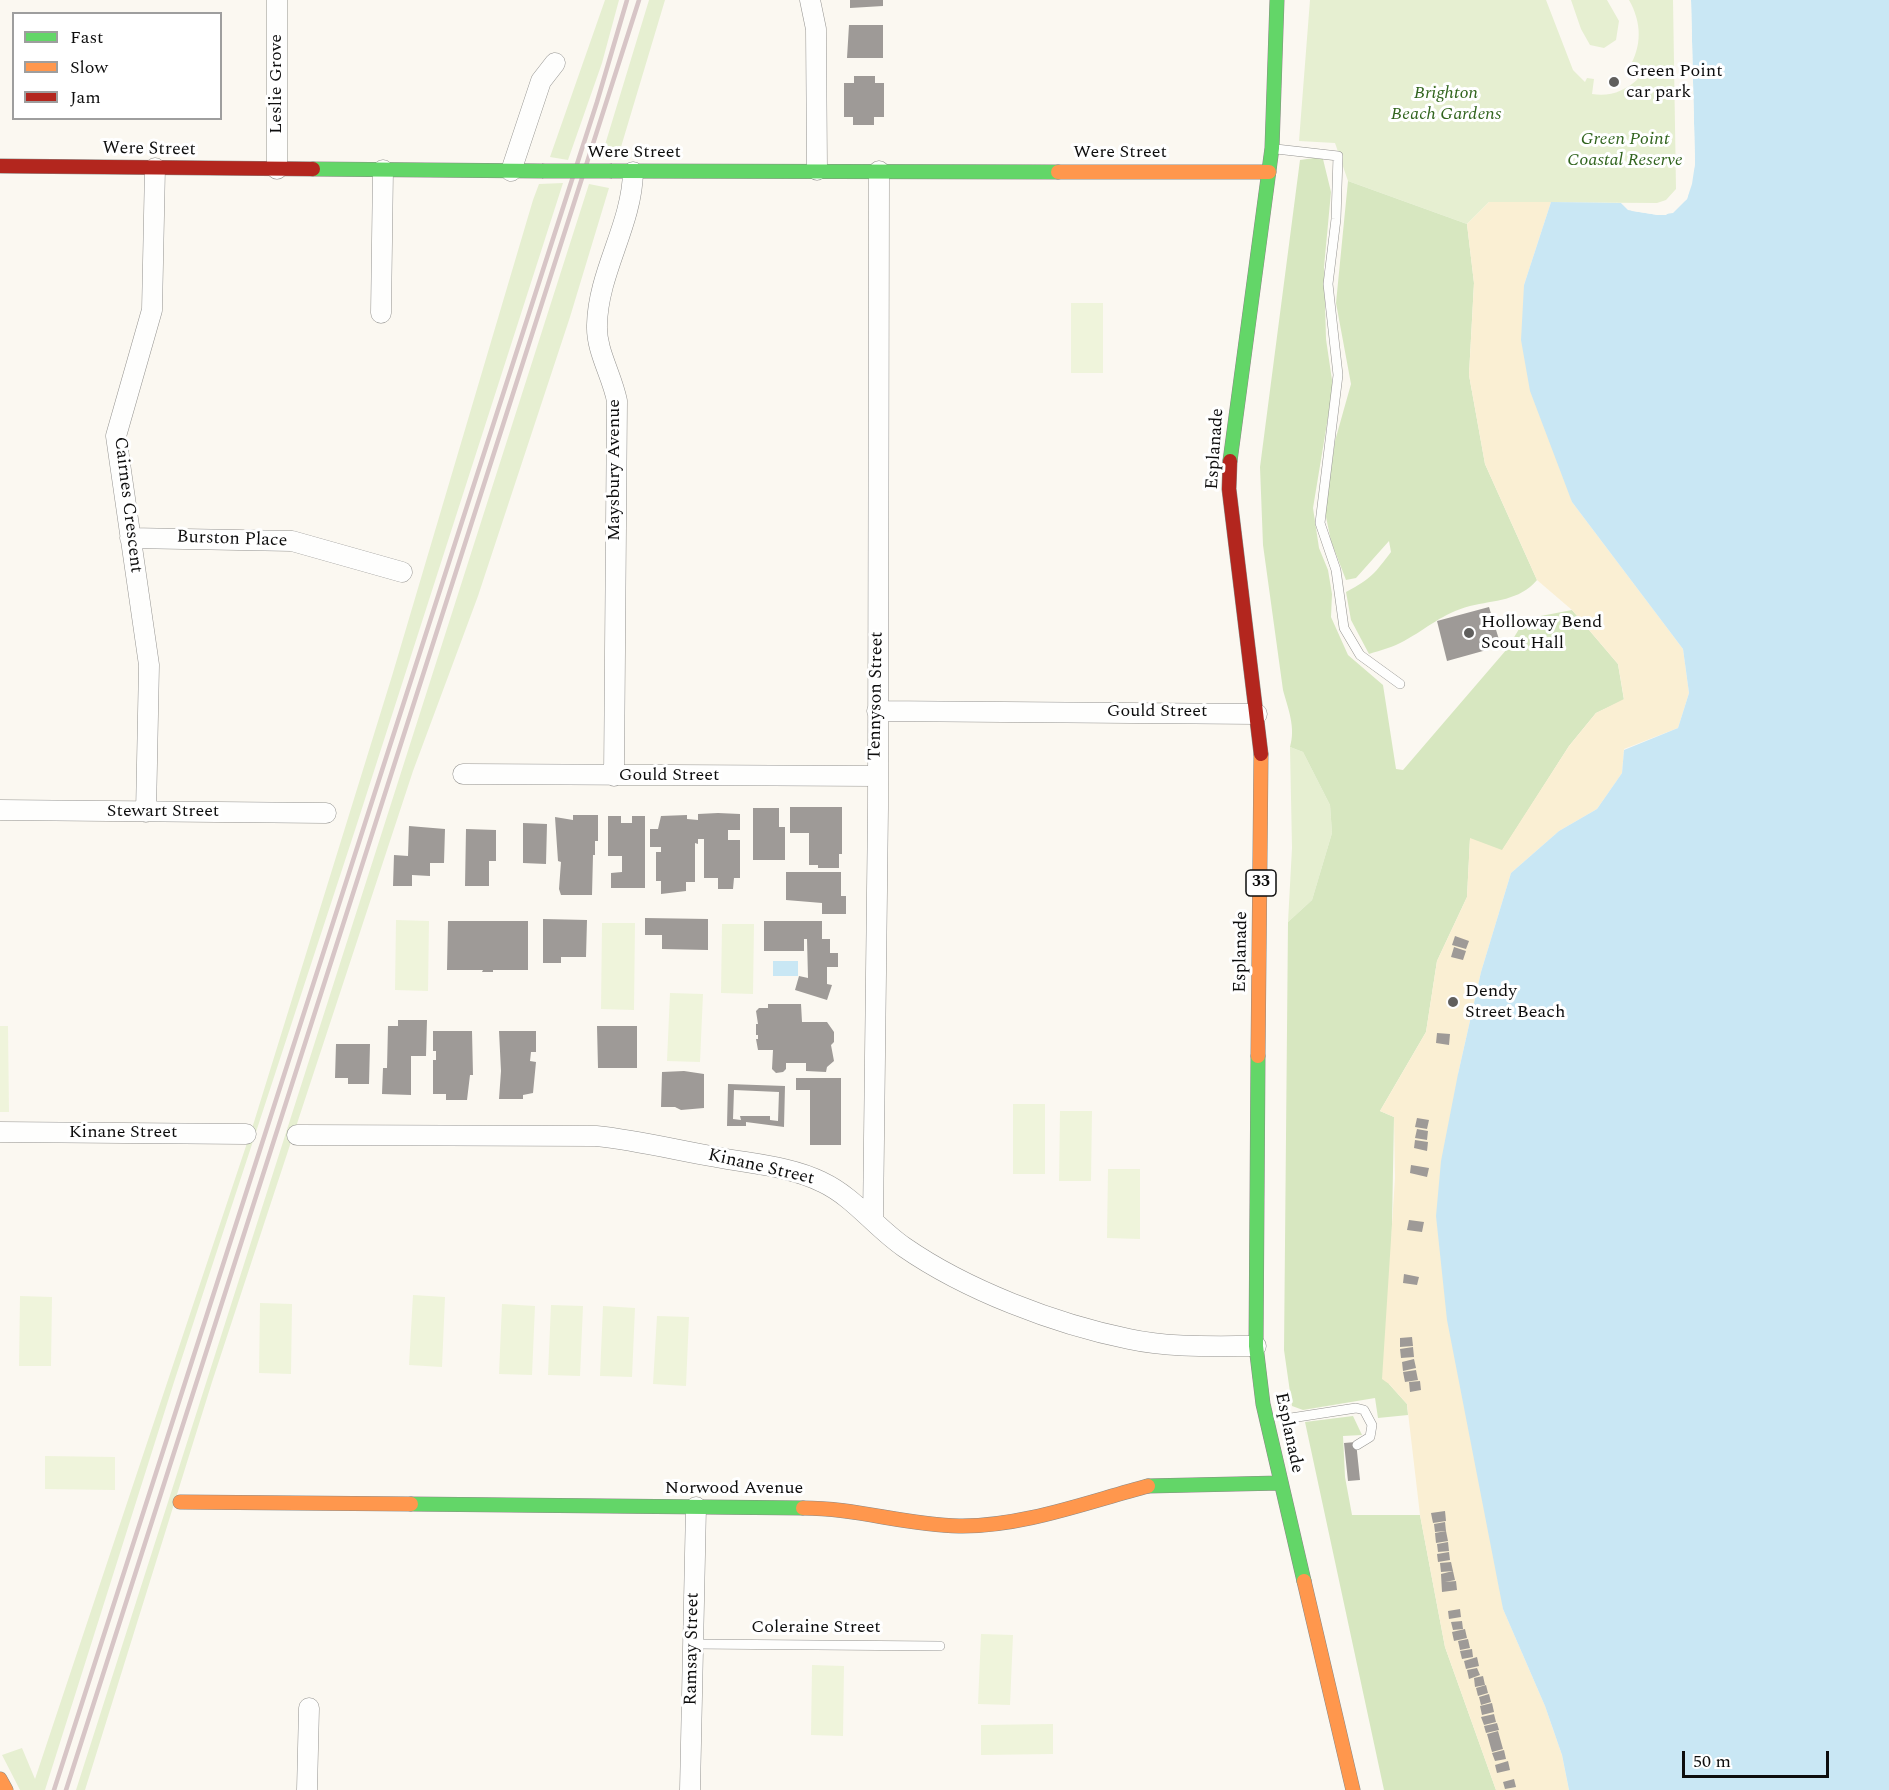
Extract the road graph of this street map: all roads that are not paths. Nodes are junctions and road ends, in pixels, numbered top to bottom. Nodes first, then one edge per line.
1 (277, 0) edge
2 (810, 0) edge
3 (1277, 0) edge
4 (555, 63) dead end
5 (1272, 148) junction
6 (0, 166) edge
7 (155, 168) junction
8 (277, 169) junction
9 (383, 170) junction
10 (817, 170) junction
11 (511, 171) junction
12 (879, 171) junction
13 (633, 172) junction
14 (1269, 172) junction
15 (381, 314) dead end
16 (130, 538) junction
17 (402, 572) dead end
18 (1400, 684) dead end
19 (877, 711) junction
20 (1257, 714) junction
21 (463, 774) dead end
22 (614, 776) junction
23 (876, 776) junction
24 (0, 810) edge
25 (147, 812) junction
26 (326, 813) dead end
27 (0, 1132) edge
28 (246, 1134) dead end
29 (297, 1135) dead end
30 (873, 1221) junction
31 (1256, 1346) junction
32 (1291, 1418) dead end
33 (1357, 1445) dead end
34 (1280, 1483) junction
35 (180, 1502) dead end
36 (696, 1507) junction
37 (692, 1644) junction
38 (940, 1646) dead end
39 (309, 1708) dead end
40 (0, 1779) edge
41 (6, 1790) edge
42 (307, 1790) edge
43 (690, 1790) edge
44 (1353, 1790) edge

1 - 8 street, Leslie Grove
2 - 10 street
3 - 5 street, Esplanade / 33
4 - 11 street
5 - 14 street, Esplanade / 33
5 - 18 lane
6 - 7 street, Were Street
7 - 8 street, Were Street
7 - 16 street, Cairnes Crescent
8 - 9 street, Were Street
9 - 11 street, Were Street
9 - 15 street
10 - 12 street, Were Street
10 - 13 street, Were Street
11 - 13 street, Were Street, bridge
12 - 14 street, Were Street
12 - 19 street, Tennyson Street
13 - 22 street, Maysbury Avenue
14 - 20 street, Esplanade / 33
16 - 17 street, Burston Place
16 - 25 street, Cairnes Crescent
19 - 20 street, Gould Street
19 - 23 street, Tennyson Street
20 - 31 street, Esplanade / 33
21 - 22 street, Gould Street
22 - 23 street, Gould Street
23 - 30 street, Tennyson Street
24 - 25 street, Stewart Street
25 - 26 street, Stewart Street
27 - 28 street, Kinane Street
29 - 30 street, Kinane Street
30 - 31 street, Kinane Street
31 - 34 street, Esplanade / 33
32 - 33 lane
34 - 36 street, Norwood Avenue
34 - 44 street, Esplanade / 33
35 - 36 street, Norwood Avenue
36 - 37 street, Ramsay Street
37 - 38 lane, Coleraine Street
37 - 43 street, Ramsay Street
39 - 42 street
40 - 41 street

